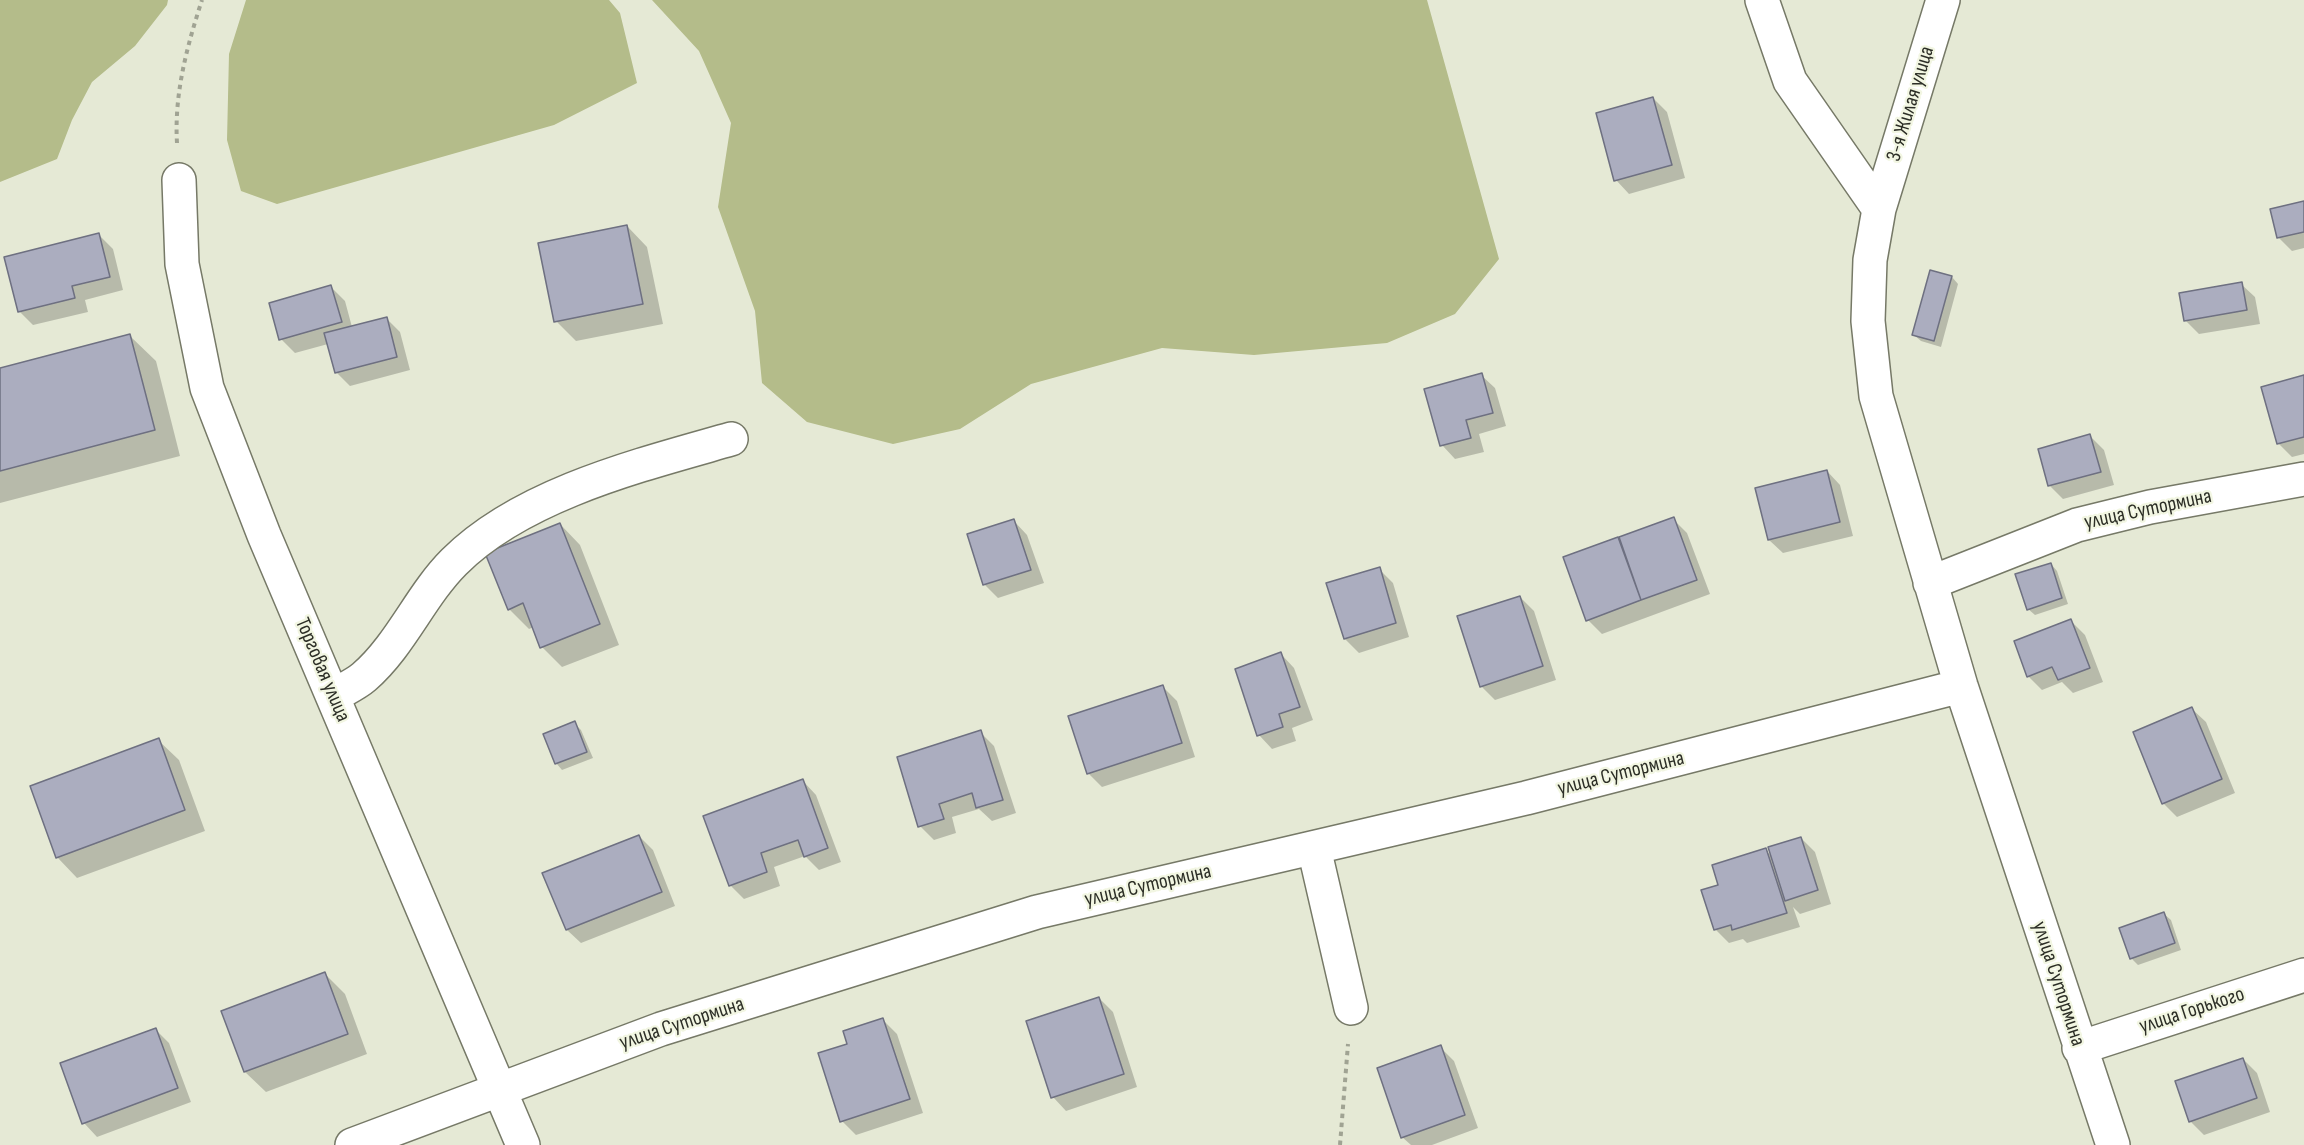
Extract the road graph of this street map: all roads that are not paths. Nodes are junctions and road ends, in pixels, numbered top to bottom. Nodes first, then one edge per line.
1 (1762, 0) edge
2 (1943, 0) edge
3 (179, 180) road end
4 (1879, 209) junction
5 (731, 440) dead end
6 (2304, 479) edge
7 (1929, 583) junction
8 (1961, 686) junction
9 (333, 696) junction
10 (1314, 848) junction
11 (2304, 975) edge
12 (1351, 1008) road end
13 (2079, 1048) junction
14 (500, 1089) junction
15 (352, 1145) edge
16 (523, 1145) edge
17 (2113, 1145) edge

1 - 4 street
2 - 4 street, 3-я Жилая улица
3 - 9 street, Торговая улица
4 - 7 street, улица Сутормина
5 - 9 street
6 - 7 street, улица Сутормина
7 - 8 street, улица Сутормина
8 - 10 street, улица Сутормина
8 - 13 street, улица Сутормина
9 - 14 street, Торговая улица
10 - 12 street
10 - 14 street, улица Сутормина
11 - 13 street, улица Горького
13 - 17 street, улица Сутормина
14 - 15 street, улица Сутормина
14 - 16 street, Торговая улица

